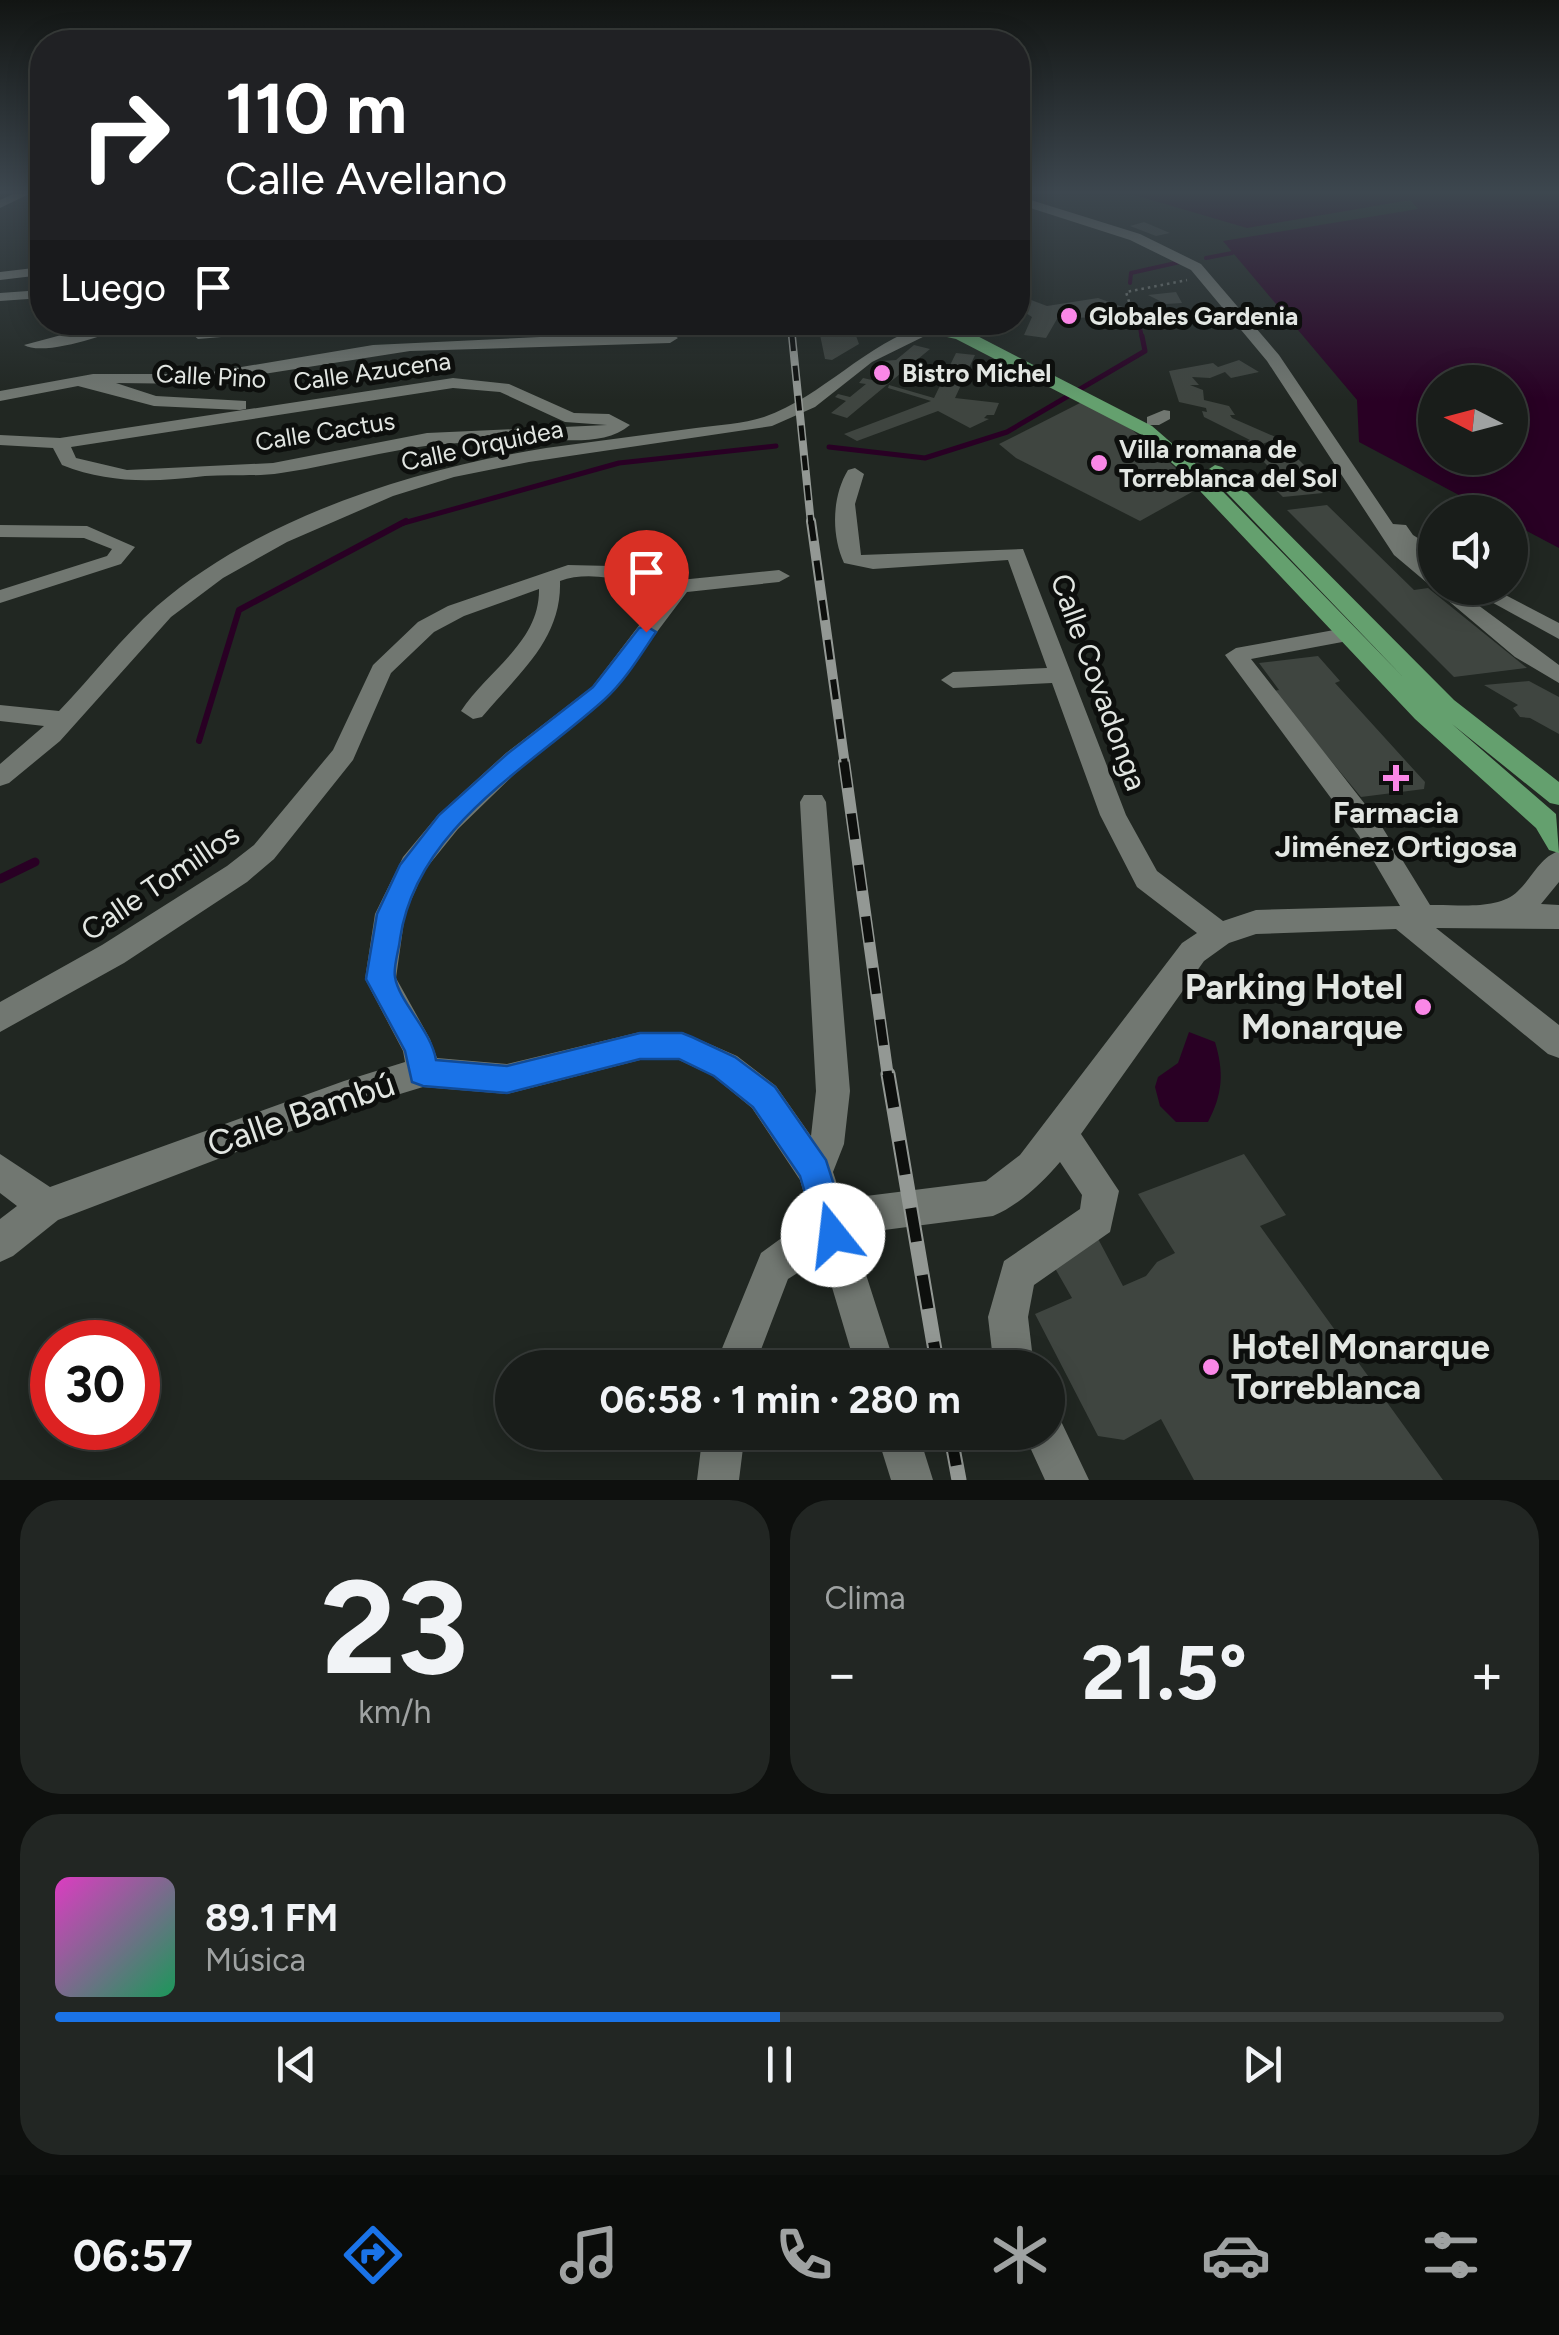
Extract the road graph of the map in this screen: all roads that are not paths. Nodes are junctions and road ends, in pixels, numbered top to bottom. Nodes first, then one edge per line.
1 (1190, 263) edge
2 (1204, 263) edge
3 (30, 272) edge
4 (0, 276) edge
5 (30, 295) edge
6 (0, 297) edge
7 (90, 335) edge
8 (512, 335) edge
9 (554, 335) edge
10 (915, 335) edge
11 (961, 335) edge
12 (986, 335) edge
13 (670, 338) dead end
14 (498, 340) junction
15 (538, 341) junction
16 (32, 345) dead end
17 (78, 381) junction
18 (1083, 390) junction
19 (0, 396) edge
20 (304, 404) junction
21 (499, 436) junction
22 (0, 440) edge
23 (60, 443) junction
24 (549, 455) junction
25 (856, 474) dead end
26 (0, 531) edge
27 (1418, 548) edge
28 (1418, 566) edge
29 (779, 576) dead end
30 (549, 578) junction
31 (680, 586) junction
32 (0, 597) edge
33 (1464, 605) edge
34 (1509, 605) edge
35 (1559, 632) edge
36 (1345, 635) junction
37 (1061, 675) junction
38 (1559, 676) edge
39 (953, 680) dead end
40 (472, 711) dead end
41 (0, 713) edge
42 (62, 720) junction
43 (0, 777) edge
44 (1559, 796) edge
45 (813, 802) dead end
46 (1559, 843) edge
47 (1559, 859) edge
48 (1503, 914) junction
49 (1559, 917) edge
50 (1413, 918) junction
51 (1219, 934) junction
52 (0, 1018) edge
53 (1559, 1044) edge
54 (423, 1072) junction
55 (1061, 1134) junction
56 (0, 1171) edge
57 (815, 1172) junction
58 (46, 1206) junction
59 (840, 1223) junction
60 (0, 1243) edge
61 (741, 1350) edge
62 (872, 1350) edge
63 (1012, 1350) edge
64 (722, 1450) edge
65 (903, 1450) edge
66 (718, 1480) edge
67 (912, 1480) edge

1 - 28 street
2 - 27 street
3 - 4 street
5 - 6 street
7 - 16 street
8 - 14 street
9 - 15 street
10 - 24 street, Calle Orquidea
11 - 18 main road
12 - 18 main road
13 - 15 street
14 - 15 street
14 - 17 street
17 - 19 street, Calle Pino
17 - 20 street, Calle Pino
18 - 36 main road
18 - 44 main road
20 - 21 street, Calle Azucena
20 - 23 street, Calle Azucena
21 - 23 street, Calle Cactus
21 - 24 street, Calle Cactus
22 - 23 street, Calle Azucena
24 - 42 street, Calle Orquidea
25 - 37 street, Calle Covadonga
26 - 32 street
29 - 31 street, Calle Tomillos
30 - 31 street, Calle Tomillos
30 - 40 street
30 - 52 street, Calle Tomillos
31 - 54 street
33 - 38 street
34 - 35 street
36 - 46 main road
36 - 50 street
37 - 39 street
37 - 51 street, Calle Covadonga
41 - 42 street
42 - 43 street, Calle Orquidea
45 - 57 street
46 - 47 main road
47 - 48 street
48 - 49 street
48 - 50 street
50 - 51 street
50 - 53 street
51 - 55 street
54 - 57 street, Calle Bambú
54 - 58 street, Calle Bambú
55 - 59 street
55 - 63 street
56 - 58 street
57 - 59 street, Calle Bambú
58 - 60 street, Calle Bambú
59 - 61 street
59 - 62 street, Calle Bambú
64 - 66 street
65 - 67 street

